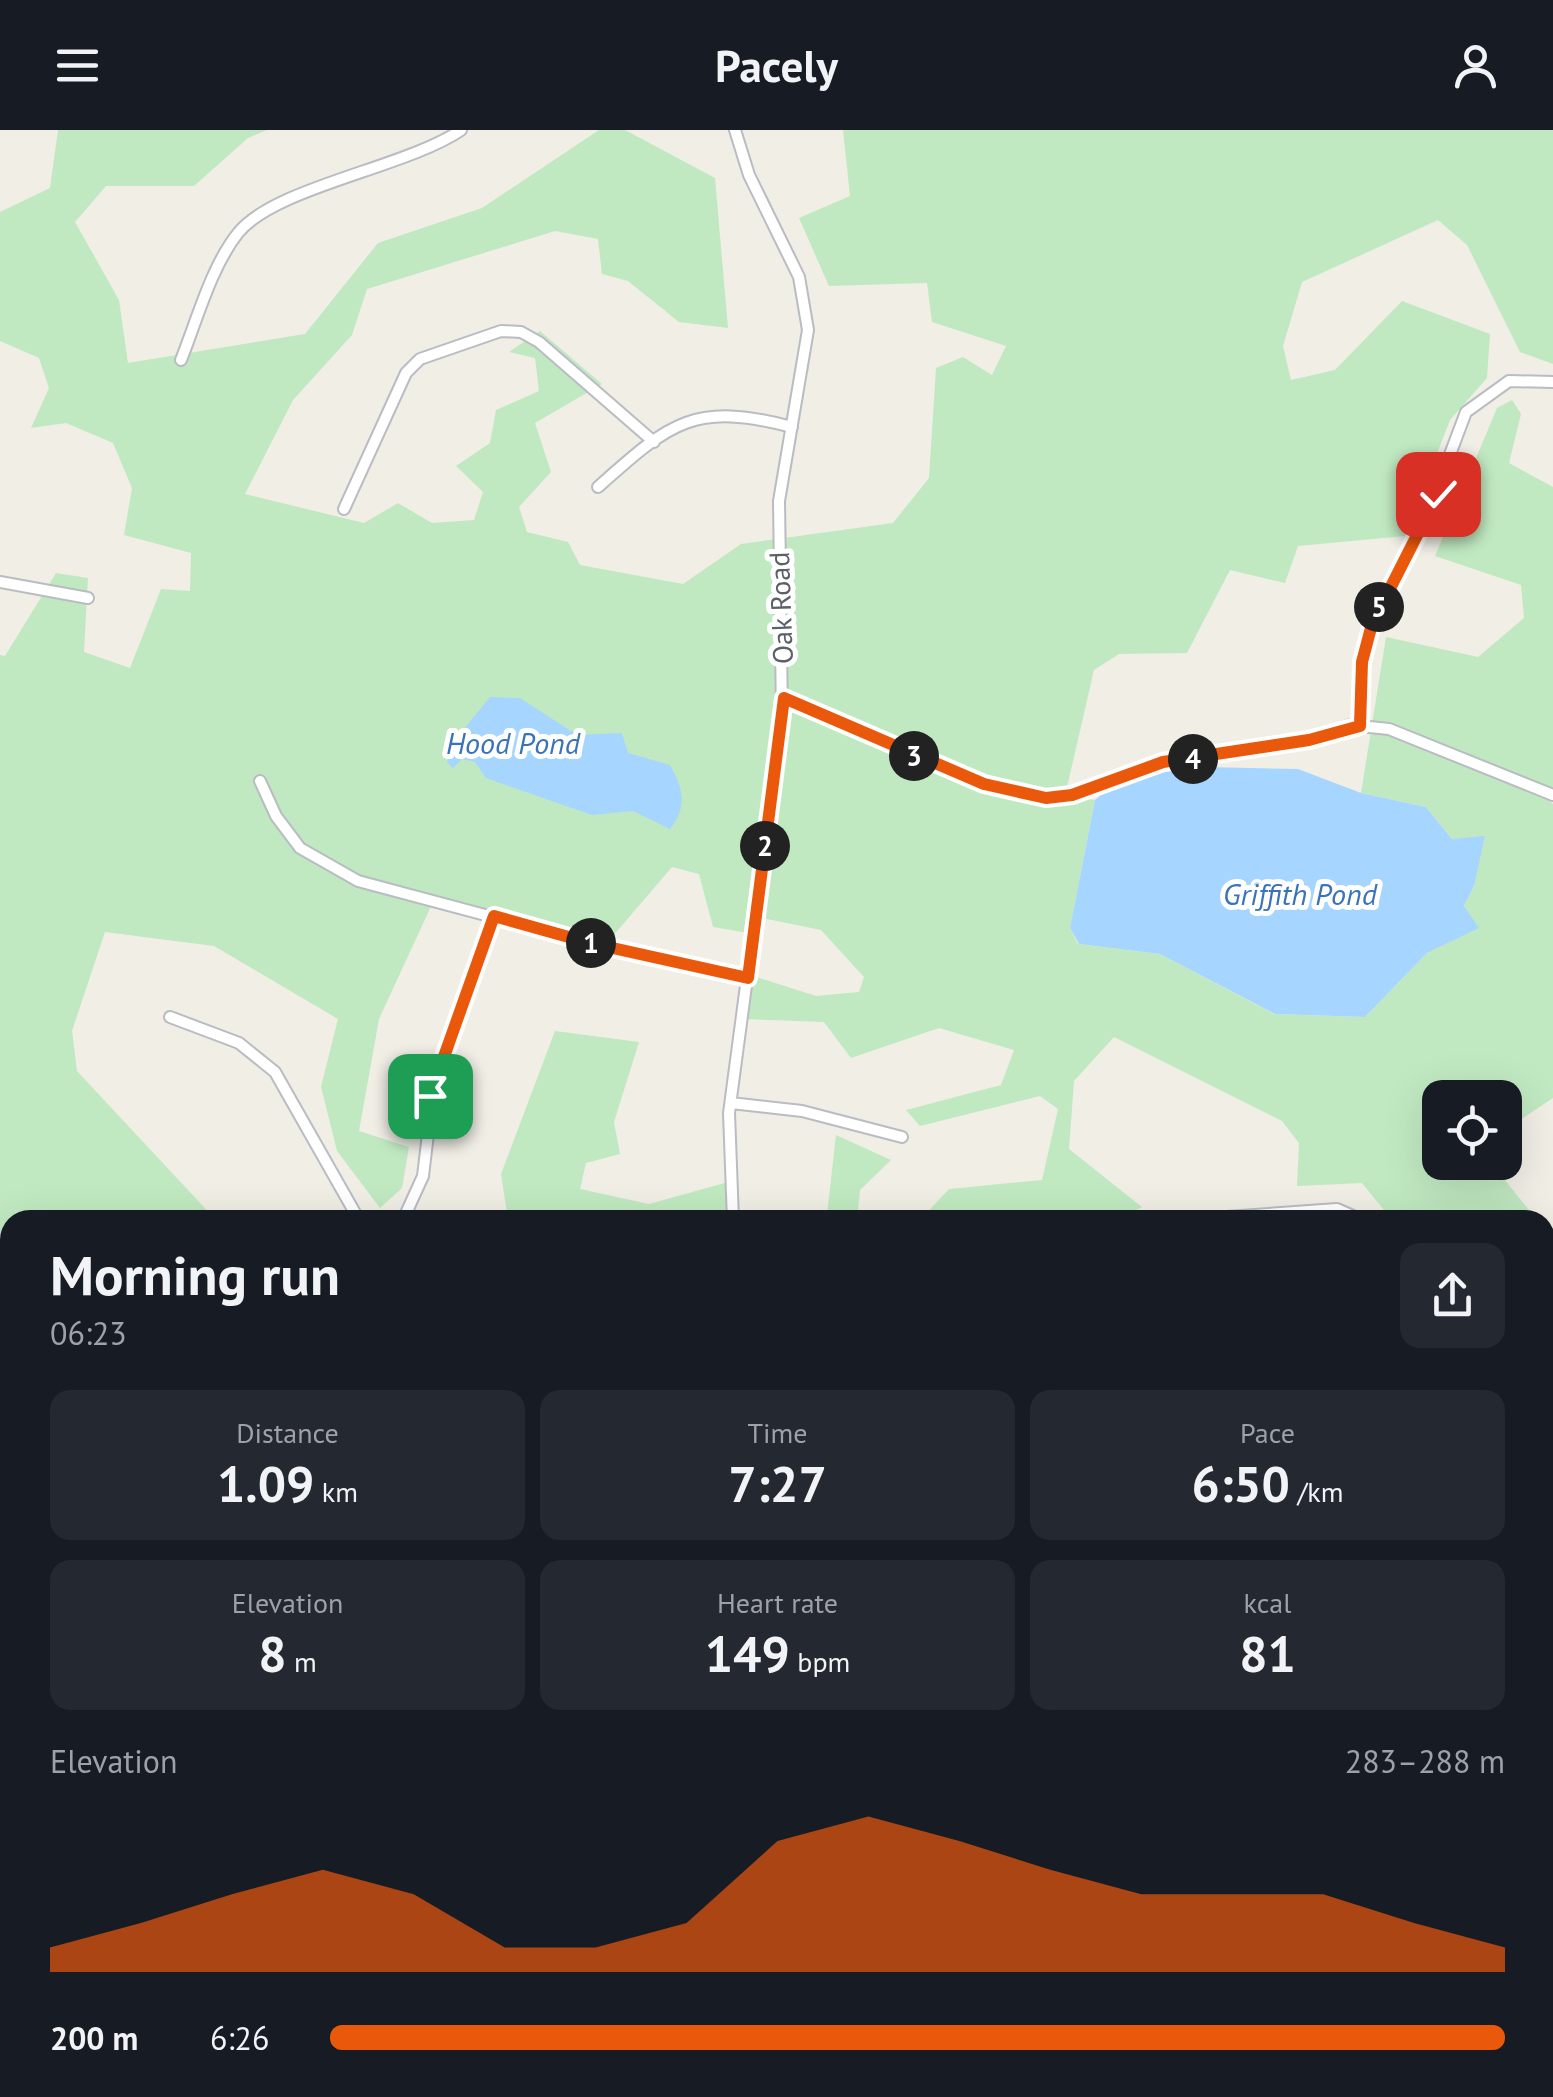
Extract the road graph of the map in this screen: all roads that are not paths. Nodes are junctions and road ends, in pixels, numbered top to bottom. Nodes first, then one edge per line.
1 (460, 130) edge
2 (734, 130) edge
3 (181, 360) dead end
4 (1553, 382) edge
5 (792, 427) junction
6 (654, 442) junction
7 (598, 487) dead end
8 (344, 509) dead end
9 (0, 582) edge
10 (88, 598) dead end
11 (784, 698) junction
12 (1360, 726) junction
13 (260, 781) dead end
14 (1553, 795) edge
15 (494, 916) junction
16 (748, 978) junction
17 (170, 1017) dead end
18 (731, 1104) junction
19 (902, 1137) dead end
20 (353, 1210) edge
21 (408, 1210) edge
22 (733, 1210) edge

1 - 3 street
2 - 5 street, Oak Road
4 - 12 street
5 - 6 street
5 - 11 street, Oak Road
6 - 7 street
6 - 8 street
9 - 10 street
11 - 12 street
11 - 16 street, Oak Road
12 - 14 street
13 - 15 street
15 - 16 street
15 - 21 street
16 - 18 street, Oak Road
17 - 20 street
18 - 19 street
18 - 22 street, Oak Road

